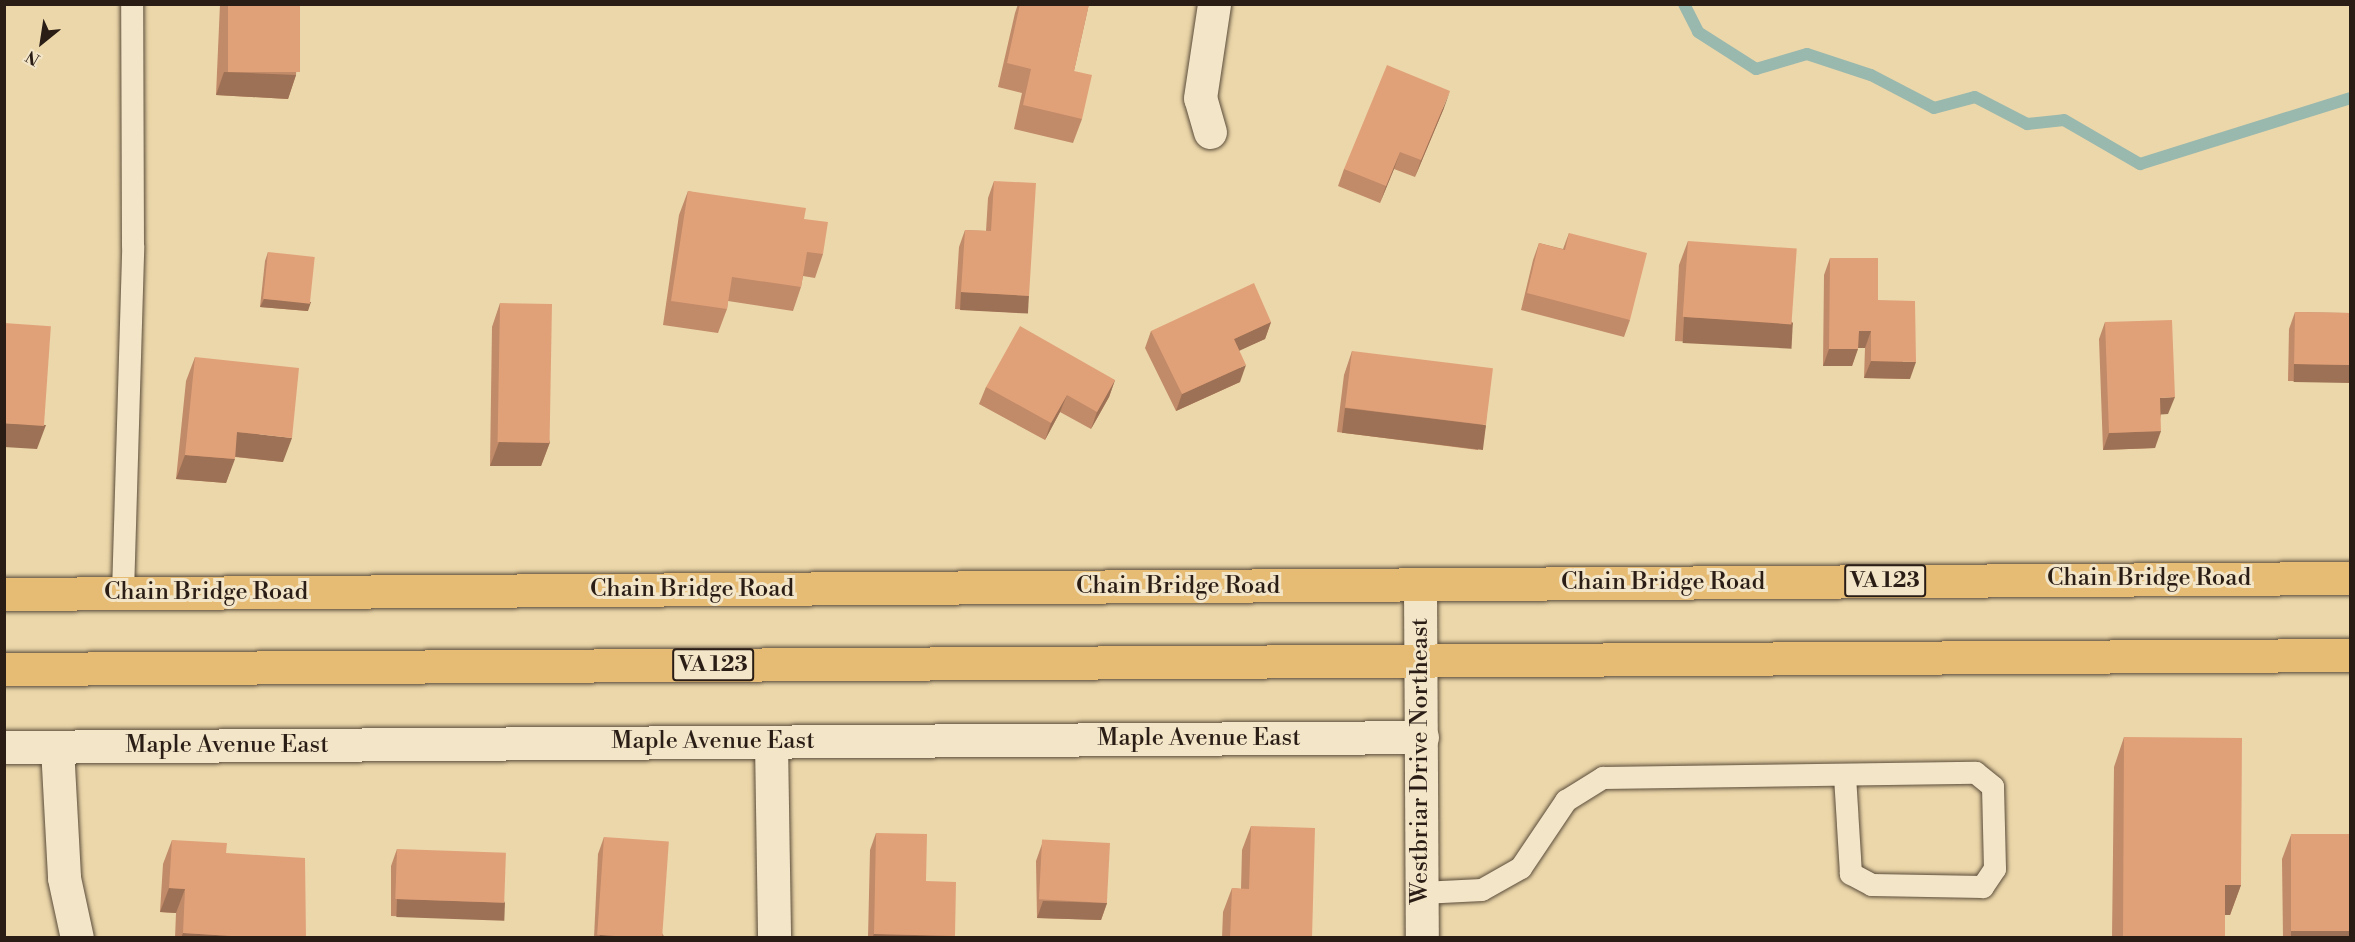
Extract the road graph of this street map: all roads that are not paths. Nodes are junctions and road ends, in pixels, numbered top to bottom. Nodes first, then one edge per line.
1 (132, 4) edge
2 (1214, 4) edge
3 (1210, 132) dead end
4 (2350, 578) edge
5 (1420, 585) junction
6 (123, 593) junction
7 (4, 594) edge
8 (2350, 655) edge
9 (1421, 660) junction
10 (4, 669) edge
11 (1422, 737) junction
12 (771, 742) junction
13 (4, 747) edge
14 (57, 747) junction
15 (1845, 775) junction
16 (1422, 893) junction
17 (77, 938) edge
18 (774, 938) edge
19 (1422, 938) edge

1 - 6 lane
2 - 3 street
4 - 5 main road, Chain Bridge Road / VA 123
5 - 6 main road, Chain Bridge Road / VA 123
5 - 9 street, Westbriar Drive Northeast
6 - 7 main road, Chain Bridge Road / VA 123
8 - 9 main road, VA 123
9 - 10 main road, VA 123
9 - 11 street, Westbriar Drive Northeast
11 - 12 street, Maple Avenue East
11 - 16 street, Westbriar Drive Northeast
12 - 14 street, Maple Avenue East
12 - 18 street
13 - 14 street, Maple Avenue East
14 - 17 street
15 - 15 lane
15 - 16 lane
16 - 19 street, Westbriar Drive Northeast

